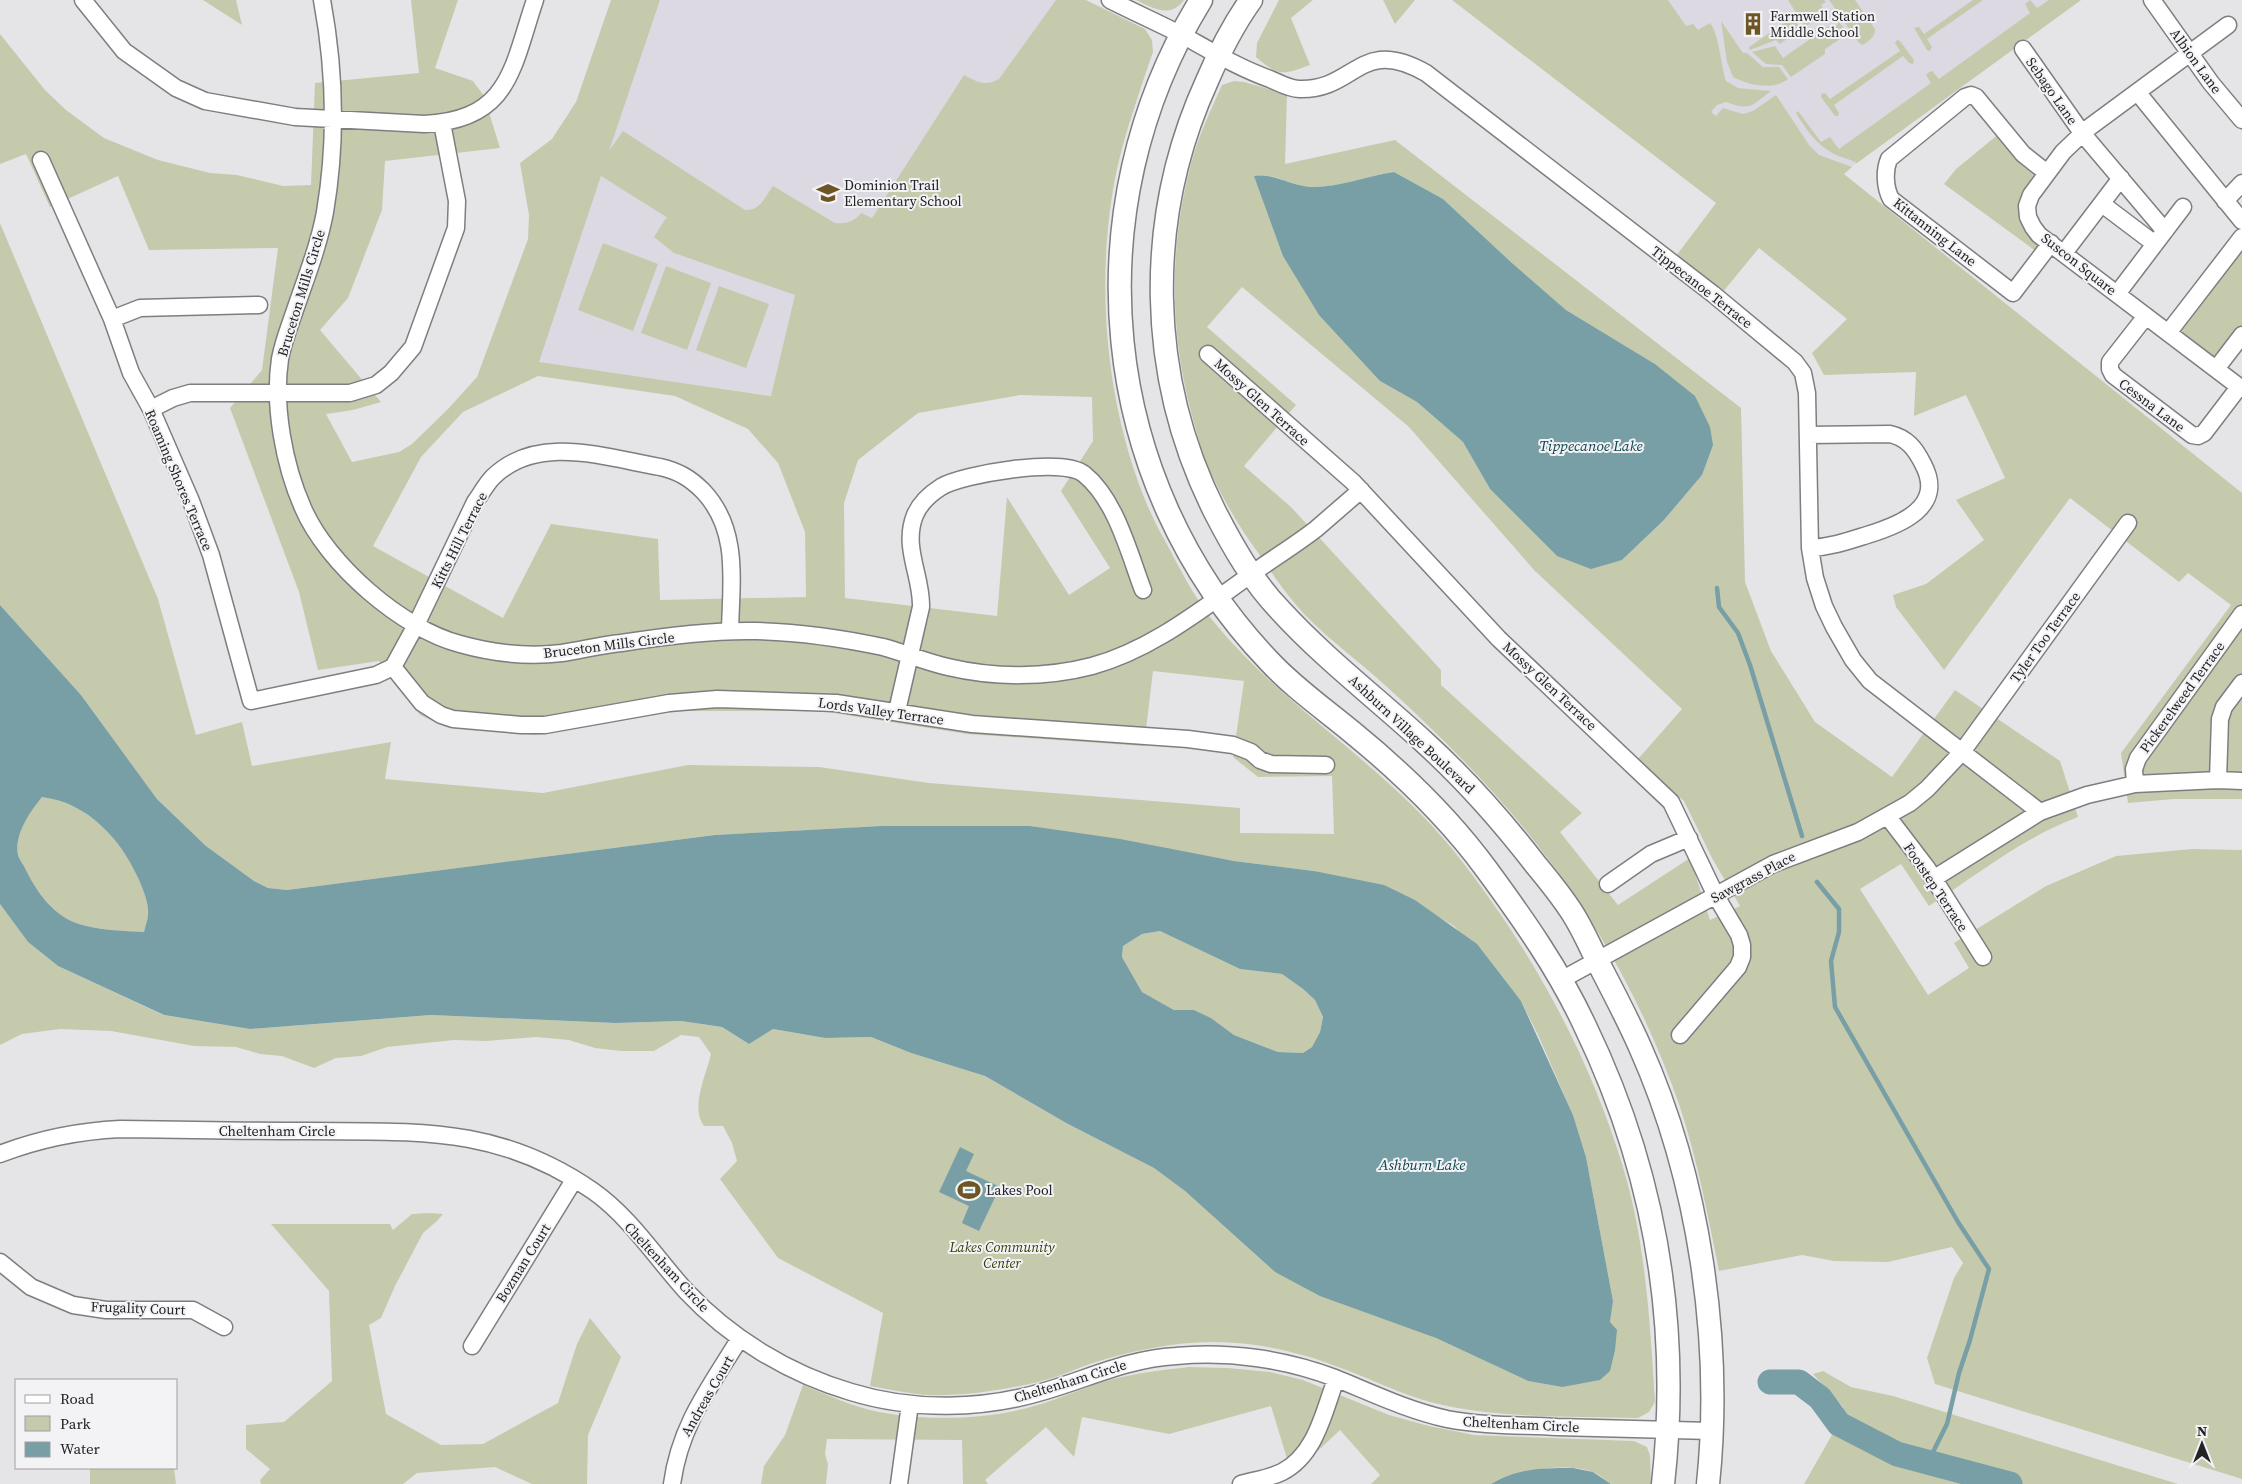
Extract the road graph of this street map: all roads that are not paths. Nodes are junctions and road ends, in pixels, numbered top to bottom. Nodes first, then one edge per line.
1 (83, 0) edge
2 (322, 0) edge
3 (535, 0) edge
4 (1110, 0) edge
5 (1202, 0) edge
6 (1251, 0) edge
7 (2152, 0) edge
8 (2228, 25) dead end
9 (1181, 35) junction
10 (2023, 50) dead end
11 (2189, 53) junction
12 (1218, 55) junction
13 (2138, 93) junction
14 (334, 120) junction
15 (2242, 120) edge
16 (442, 123) junction
17 (2082, 133) junction
18 (41, 160) dead end
19 (2047, 173) junction
20 (2121, 178) junction
21 (2242, 183) edge
22 (2225, 201) junction
23 (2102, 204) junction
24 (2183, 207) dead end
25 (2242, 221) edge
26 (2165, 231) junction
27 (2242, 237) edge
28 (2050, 243) junction
29 (2155, 244) junction
30 (2064, 253) junction
31 (2117, 294) junction
32 (259, 305) dead end
33 (2146, 316) junction
34 (112, 318) junction
35 (2168, 333) junction
36 (2242, 335) edge
37 (1208, 354) dead end
38 (2216, 369) junction
39 (2241, 388) edge
40 (278, 394) junction
41 (151, 409) junction
42 (1808, 435) junction
43 (1361, 490) junction
44 (2128, 523) dead end
45 (1810, 548) junction
46 (1250, 574) junction
47 (1144, 590) dead end
48 (1216, 599) junction
49 (2242, 614) edge
50 (416, 625) junction
51 (730, 631) junction
52 (910, 654) junction
53 (392, 668) junction
54 (2242, 683) edge
55 (897, 711) junction
56 (1962, 752) junction
57 (1326, 765) dead end
58 (2218, 780) junction
59 (2242, 781) edge
60 (2135, 784) junction
61 (2040, 812) junction
62 (1888, 817) junction
63 (1690, 838) junction
64 (1933, 878) junction
65 (1608, 884) dead end
66 (1716, 896) junction
67 (1983, 957) dead end
68 (1596, 959) junction
69 (1561, 980) junction
70 (1680, 1035) dead end
71 (0, 1154) edge
72 (574, 1180) junction
73 (0, 1262) edge
74 (224, 1328) dead end
75 (740, 1338) junction
76 (472, 1346) dead end
77 (1336, 1379) junction
78 (910, 1404) junction
79 (1669, 1430) junction
80 (1711, 1431) junction
81 (672, 1484) edge
82 (899, 1484) edge
83 (1241, 1484) edge
84 (1663, 1484) edge
85 (1708, 1484) edge

1 - 14 street
2 - 14 street, Bruceton Mills Circle
3 - 16 street
4 - 9 street
5 - 9 main road
6 - 12 main road, Ashburn Village Boulevard
7 - 11 street, Albion Lane
8 - 11 street, Suscon Square
9 - 12 street
9 - 48 main road
10 - 17 street, Sebago Lane
11 - 13 street, Suscon Square
11 - 15 street, Albion Lane
12 - 42 street, Tippecanoe Terrace
12 - 46 main road, Ashburn Village Boulevard
13 - 17 street, Suscon Square
13 - 22 street
14 - 16 street
14 - 40 street, Bruceton Mills Circle
16 - 40 street
17 - 19 street, Suscon Square
17 - 20 street, Sebago Lane
18 - 34 street, Roaming Shores Terrace
19 - 28 street, Suscon Square
19 - 28 street, Kittanning Lane
20 - 23 street
20 - 26 street, Sebago Lane
21 - 22 street
22 - 25 street
23 - 29 street
23 - 30 street
24 - 26 street
26 - 29 street
27 - 35 street
28 - 30 street, Suscon Square
29 - 31 street
30 - 31 street, Suscon Square
31 - 33 street, Suscon Square
32 - 34 street
33 - 35 street, Suscon Square
33 - 39 street, Cessna Lane
34 - 41 street, Roaming Shores Terrace
35 - 38 street, Suscon Square
36 - 38 street
37 - 43 street, Mossy Glen Terrace
38 - 39 street, Suscon Square
40 - 41 street
40 - 50 street, Bruceton Mills Circle
41 - 53 street, Roaming Shores Terrace
42 - 45 street, Tippecanoe Terrace
42 - 45 street
43 - 46 street
43 - 63 street, Mossy Glen Terrace
44 - 56 street, Tyler Too Terrace
45 - 56 street, Tippecanoe Terrace
46 - 48 street, Bruceton Mills Circle
46 - 68 main road, Ashburn Village Boulevard
47 - 52 street
48 - 52 street, Bruceton Mills Circle
48 - 69 main road
49 - 60 street, Pickerelweed Terrace
50 - 51 street, Bruceton Mills Circle
50 - 51 street, Kitts Hill Terrace
50 - 53 street, Kitts Hill Terrace
51 - 52 street, Bruceton Mills Circle
52 - 55 street
53 - 55 street, Lords Valley Terrace
54 - 58 street
55 - 57 street, Lords Valley Terrace
56 - 61 street, Tippecanoe Terrace
56 - 62 street, Sawgrass Place
58 - 59 street
58 - 60 street
60 - 61 street
61 - 64 street
62 - 64 street, Footstep Terrace
62 - 66 street, Sawgrass Place
63 - 65 street
63 - 66 street, Mossy Glen Terrace
64 - 67 street, Footstep Terrace
66 - 68 street, Sawgrass Place
66 - 70 street, Mossy Glen Terrace
68 - 69 street, Sawgrass Place
68 - 80 main road, Ashburn Village Boulevard
69 - 79 main road
71 - 72 street, Cheltenham Circle
72 - 75 street, Cheltenham Circle
72 - 76 street, Bozman Court
73 - 74 street, Frugality Court
75 - 78 street, Cheltenham Circle
75 - 81 street, Andreas Court
77 - 78 street, Cheltenham Circle
77 - 79 street, Cheltenham Circle
77 - 83 street
78 - 82 street
79 - 80 street, Cheltenham Circle
79 - 84 main road
80 - 85 main road, Ashburn Village Boulevard

